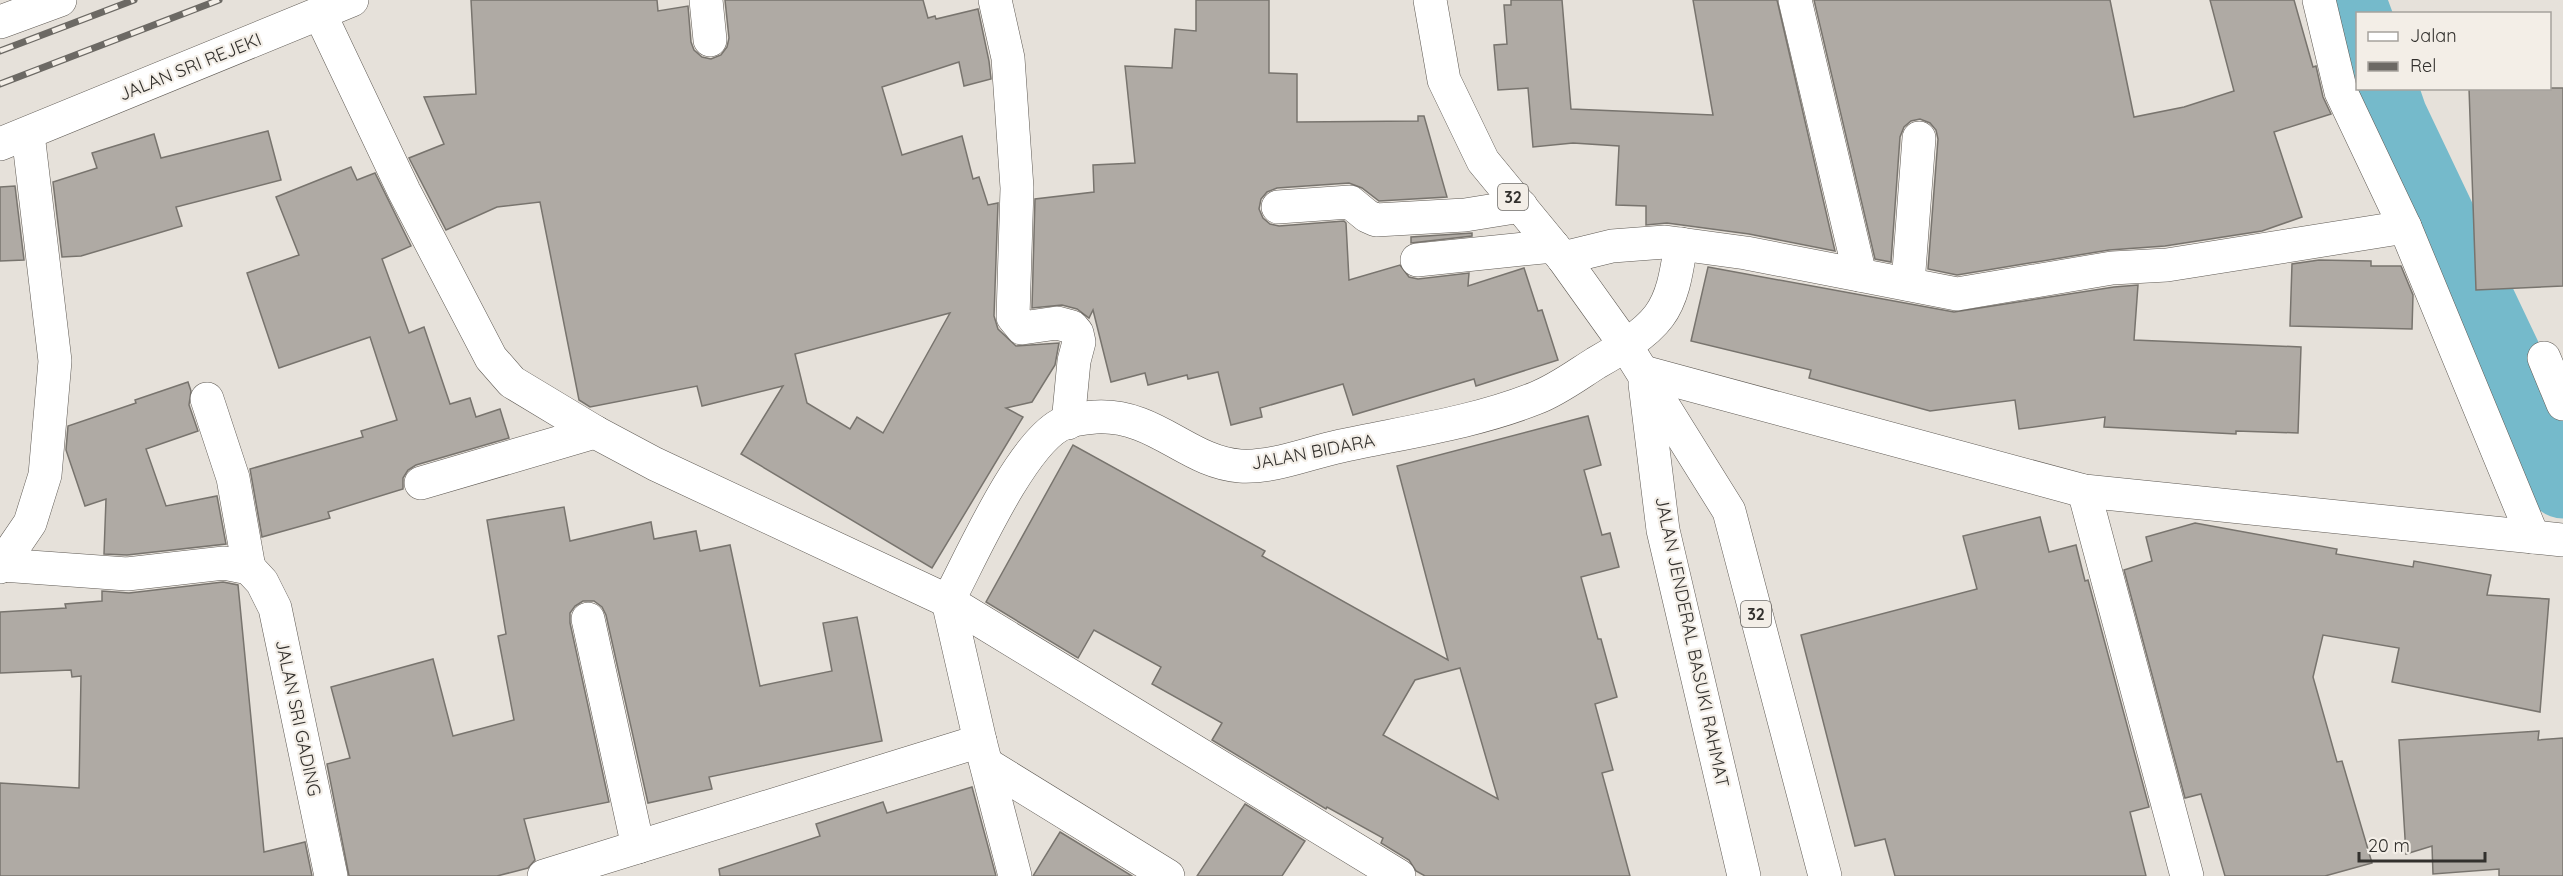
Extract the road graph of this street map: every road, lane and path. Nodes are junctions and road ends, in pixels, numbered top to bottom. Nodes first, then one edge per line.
1 (60, 0) edge
2 (352, 0) edge
3 (706, 0) edge
4 (995, 0) edge
5 (1430, 0) edge
6 (1795, 0) edge
7 (2319, 0) edge
8 (320, 14) junction
9 (0, 22) edge
10 (710, 40) dead end
11 (1919, 138) dead end
12 (14, 139) edge
13 (1521, 206) junction
14 (1278, 207) dead end
15 (2405, 227) junction
16 (1681, 244) junction
17 (1558, 252) junction
18 (1417, 260) dead end
19 (1860, 275) junction
20 (1908, 284) junction
21 (2544, 358) dead end
22 (1634, 359) junction
23 (207, 399) dead end
24 (2563, 404) edge
25 (1068, 423) junction
26 (595, 432) junction
27 (421, 483) dead end
28 (2084, 491) junction
29 (2548, 539) edge
30 (1, 566) edge
31 (249, 568) junction
32 (948, 601) junction
33 (588, 619) dead end
34 (984, 753) junction
35 (638, 847) junction
36 (331, 876) edge
37 (544, 876) edge
38 (1015, 876) edge
39 (1168, 876) edge
40 (1399, 876) edge
41 (1744, 876) edge
42 (1825, 876) edge
43 (2187, 876) edge

1 - 9 main road
2 - 8 main road, JALAN SRI REJEKI
3 - 10 main road
4 - 25 main road
5 - 13 main road, JALAN JENDERAL BASUKI RAHMAT / 32
6 - 19 main road
7 - 15 main road
8 - 12 main road, JALAN SRI REJEKI
8 - 26 main road
11 - 20 main road
12 - 30 main road
13 - 14 main road
13 - 17 main road, JALAN JENDERAL BASUKI RAHMAT / 32
15 - 20 main road
15 - 29 main road
16 - 17 main road
16 - 19 main road
16 - 22 main road, JALAN BIDARA
17 - 18 main road
17 - 22 main road, JALAN JENDERAL BASUKI RAHMAT / 32
19 - 20 main road
21 - 24 main road
22 - 25 main road, JALAN BIDARA
22 - 28 main road
22 - 41 main road, JALAN JENDERAL BASUKI RAHMAT / 32
22 - 42 main road, JALAN JENDERAL BASUKI RAHMAT / 32
23 - 31 main road
25 - 32 main road, JALAN BIDARA
26 - 27 main road
26 - 32 main road
28 - 29 main road
28 - 43 main road
30 - 31 main road
31 - 36 main road, JALAN SRI GADING
32 - 34 main road
32 - 40 main road
33 - 35 main road
34 - 35 main road
34 - 38 main road
34 - 39 main road
35 - 37 main road

